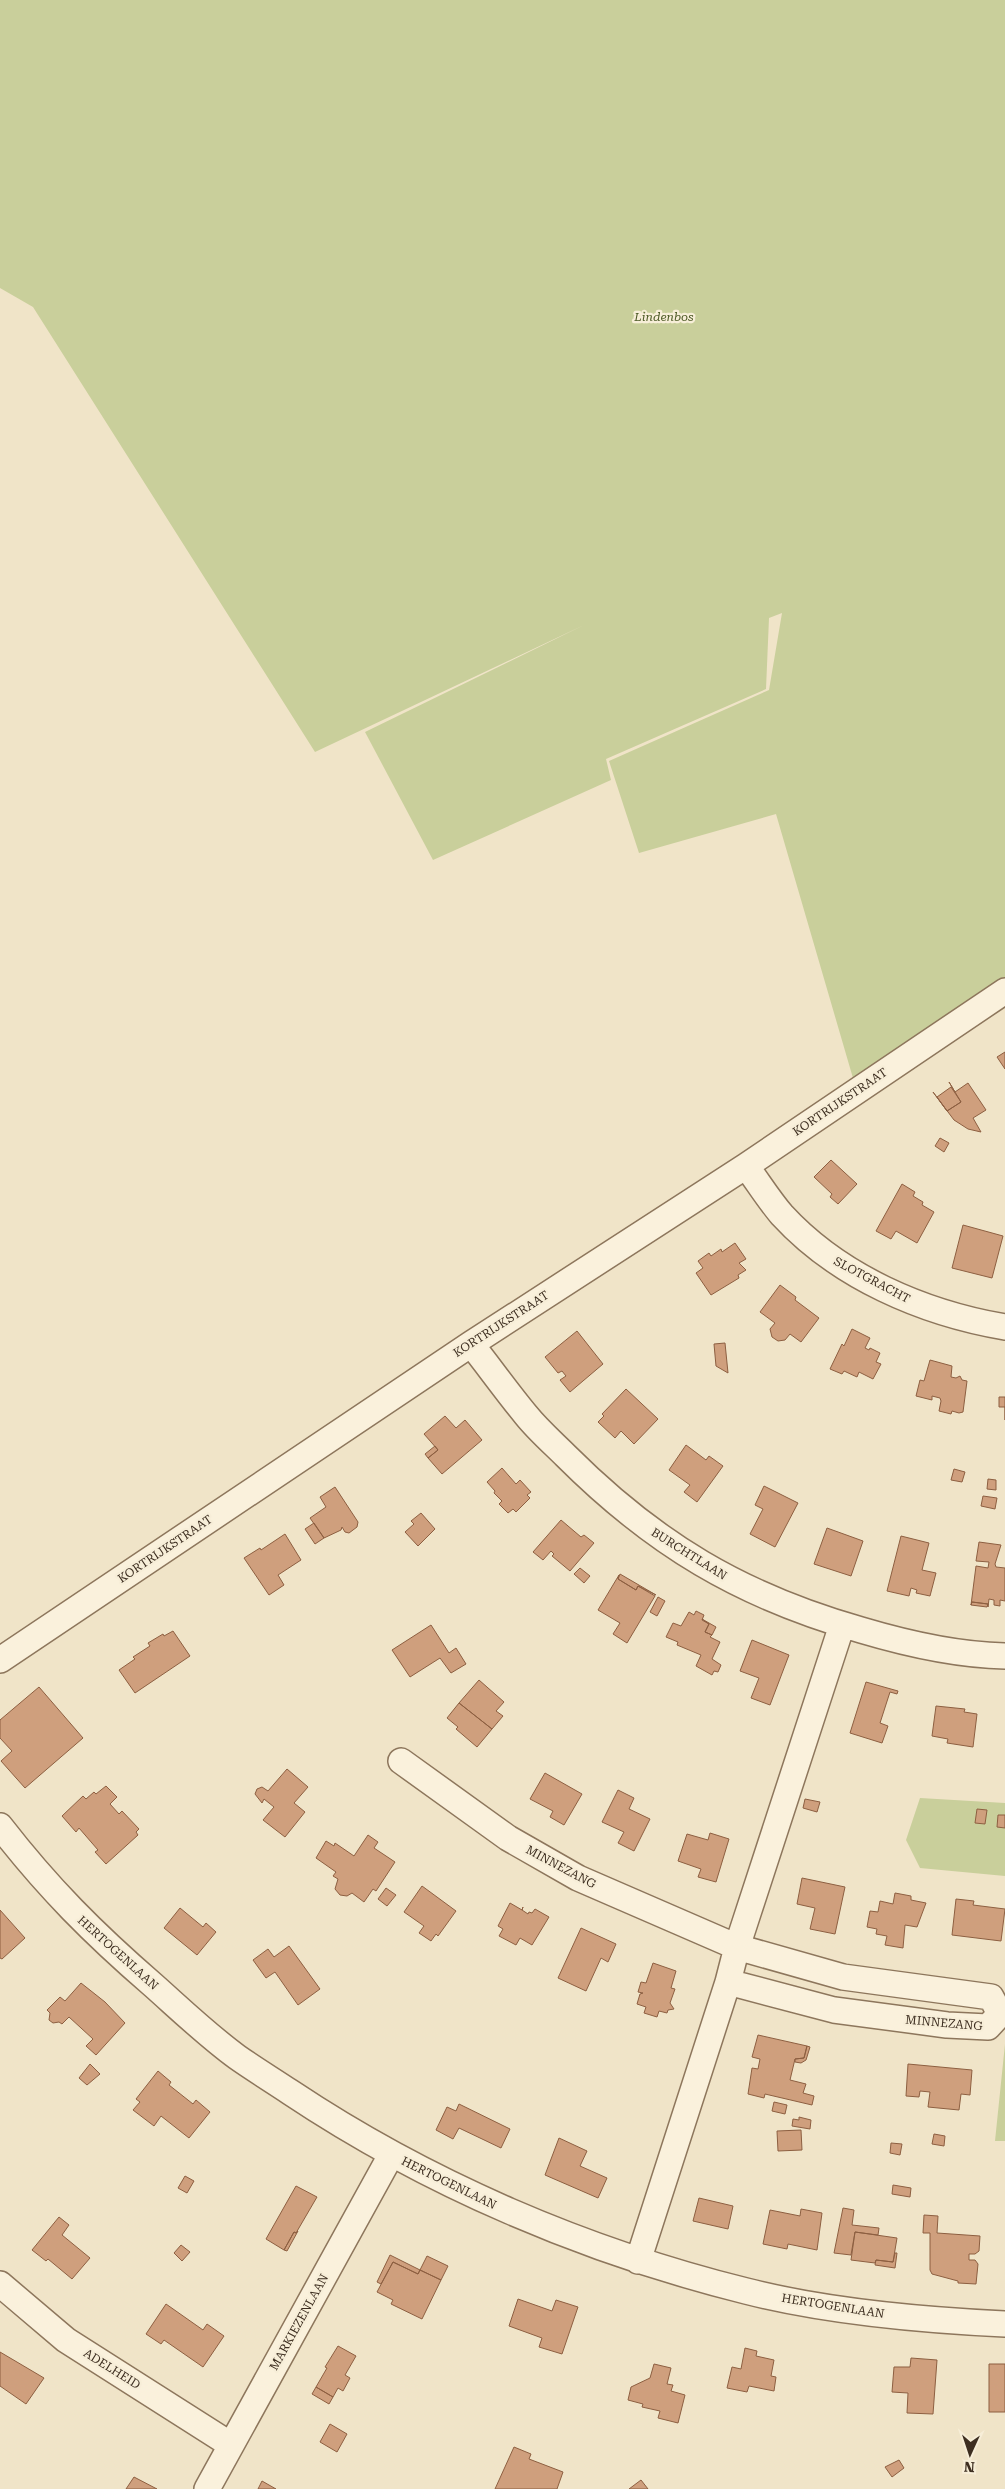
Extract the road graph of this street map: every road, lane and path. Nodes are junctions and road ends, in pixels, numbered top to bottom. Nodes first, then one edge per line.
1 (1005, 992) edge
2 (746, 1166) junction
3 (1005, 1327) edge
4 (471, 1344) junction
5 (842, 1625) junction
6 (1005, 1656) edge
7 (0, 1660) edge
8 (401, 1761) dead end
9 (0, 1826) edge
10 (736, 1948) junction
11 (728, 1982) junction
12 (391, 2155) junction
13 (638, 2260) junction
14 (0, 2284) edge
15 (1005, 2324) edge
16 (231, 2445) junction
17 (207, 2489) edge

1 - 2 street, KORTRIJKSTRAAT
2 - 3 street, SLOTGRACHT
2 - 4 street, KORTRIJKSTRAAT
4 - 5 street, BURCHTLAAN
4 - 7 street, KORTRIJKSTRAAT
5 - 6 street, BURCHTLAAN
5 - 10 street
8 - 10 street, MINNEZANG
9 - 12 street, HERTOGENLAAN
10 - 11 street
10 - 11 street, MINNEZANG
11 - 13 street
12 - 13 street, HERTOGENLAAN
12 - 16 street, MARKIEZENLAAN
13 - 15 street, HERTOGENLAAN
14 - 16 street, ADELHEID
16 - 17 street, MARKIEZENLAAN

